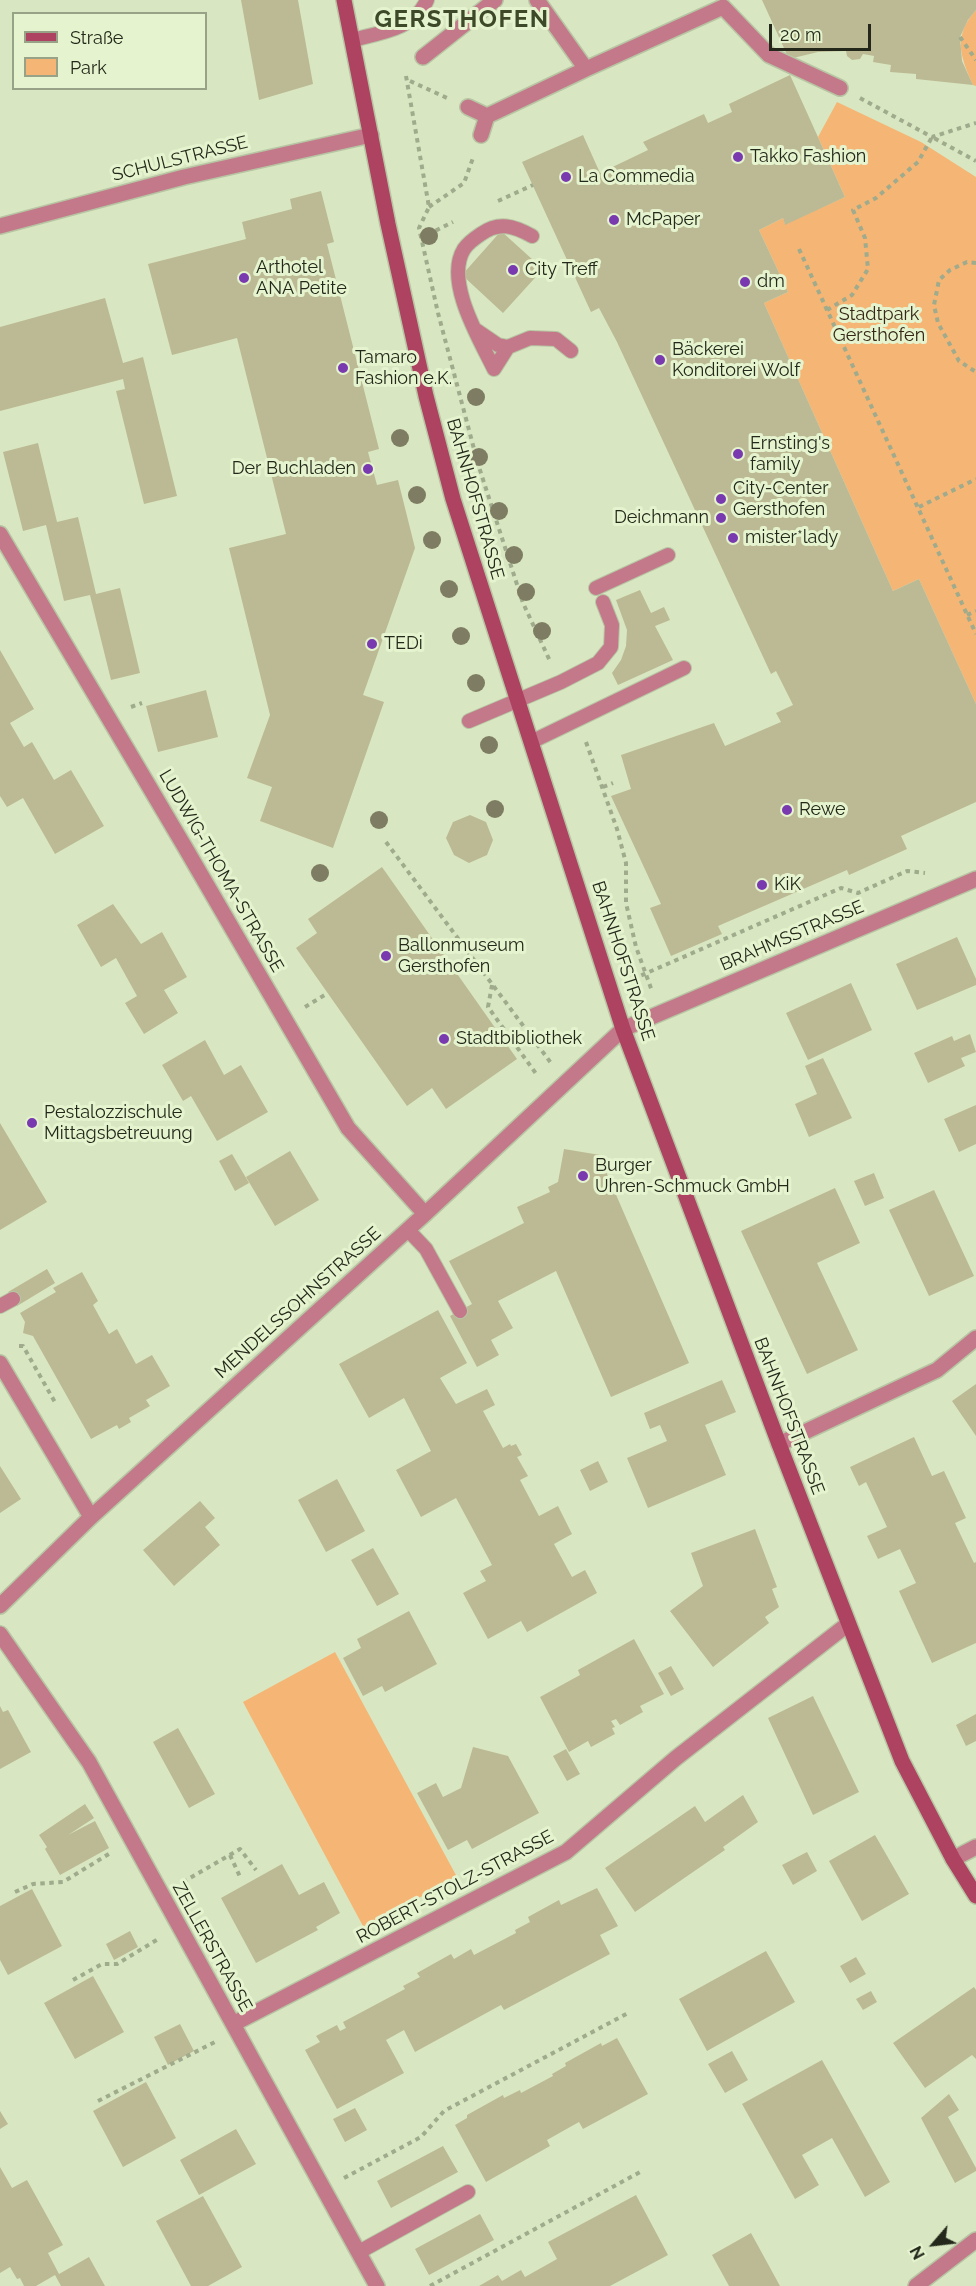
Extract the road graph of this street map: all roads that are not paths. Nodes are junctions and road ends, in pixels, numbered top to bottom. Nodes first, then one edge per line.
1 (344, 0) edge
2 (427, 0) edge
3 (495, 0) edge
4 (537, 0) edge
5 (352, 40) junction
6 (423, 57) dead end
7 (586, 69) junction
8 (840, 88) road end
9 (468, 107) dead end
10 (487, 116) junction
11 (371, 135) junction
12 (481, 135) dead end
13 (0, 226) edge
14 (532, 236) dead end
15 (473, 327) junction
16 (508, 347) junction
17 (571, 351) dead end
18 (0, 534) edge
19 (668, 555) dead end
20 (596, 588) dead end
21 (603, 602) dead end
22 (684, 668) dead end
23 (518, 701) junction
24 (469, 721) dead end
25 (531, 741) junction
26 (976, 879) edge
27 (623, 1029) junction
28 (425, 1214) junction
29 (408, 1230) junction
30 (13, 1299) dead end
31 (0, 1306) edge
32 (460, 1311) dead end
33 (976, 1338) edge
34 (0, 1363) edge
35 (779, 1444) junction
36 (92, 1517) junction
37 (0, 1605) edge
38 (848, 1624) junction
39 (0, 1634) edge
40 (976, 1847) edge
41 (953, 1859) junction
42 (976, 1896) edge
43 (235, 2027) junction
44 (468, 2192) dead end
45 (976, 2240) edge
46 (359, 2252) junction
47 (377, 2286) edge
48 (916, 2286) edge

1 - 5 main road, BAHNHOFSTRASSE
2 - 5 lane
3 - 6 street
4 - 7 street
5 - 11 main road, BAHNHOFSTRASSE
7 - 8 street
7 - 10 street
9 - 10 street
10 - 12 street
11 - 13 street, SCHULSTRASSE
11 - 23 main road, BAHNHOFSTRASSE
14 - 15 lane
15 - 16 lane
15 - 16 lane
16 - 17 lane
18 - 28 street, LUDWIG-THOMA-STRASSE
19 - 20 lane
21 - 23 lane
22 - 25 lane
23 - 24 lane
23 - 25 main road, BAHNHOFSTRASSE
25 - 27 main road, BAHNHOFSTRASSE
26 - 27 street, BRAHMSSTRASSE
27 - 28 street, MENDELSSOHNSTRASSE
27 - 35 main road, BAHNHOFSTRASSE
28 - 29 street, MENDELSSOHNSTRASSE
29 - 32 lane
29 - 36 street, MENDELSSOHNSTRASSE
30 - 31 lane
33 - 35 street
34 - 36 street
35 - 38 main road, BAHNHOFSTRASSE
36 - 37 street, MENDELSSOHNSTRASSE
38 - 41 main road, BAHNHOFSTRASSE
38 - 43 street, ROBERT-STOLZ-STRASSE
39 - 43 street, ZELLERSTRASSE
40 - 41 street
41 - 42 main road, BAHNHOFSTRASSE
43 - 46 street, ZELLERSTRASSE
44 - 46 lane
45 - 48 street
46 - 47 street, ZELLERSTRASSE

